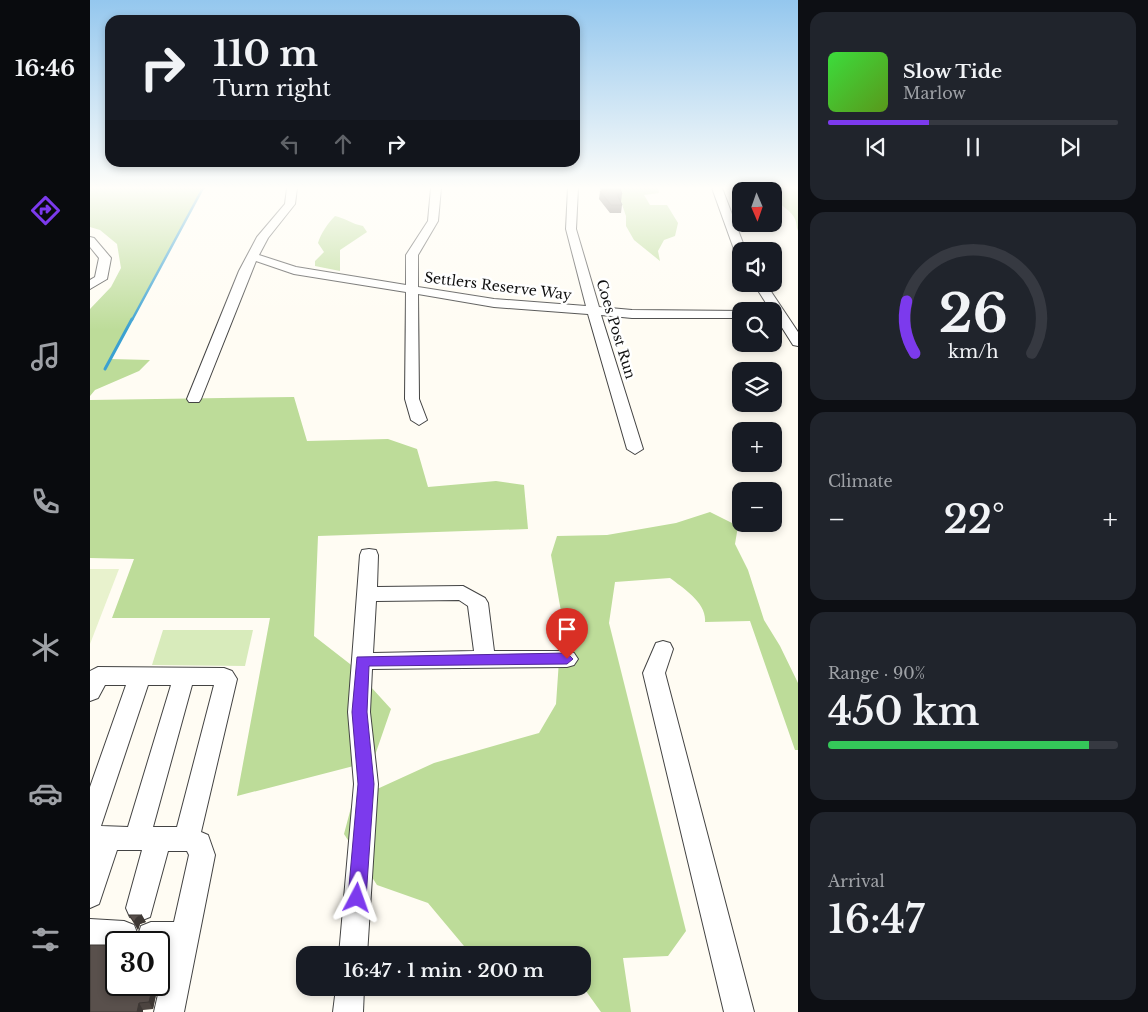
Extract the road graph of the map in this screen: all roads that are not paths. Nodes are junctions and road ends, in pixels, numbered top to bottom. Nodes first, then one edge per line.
1 (265, 235) edge
2 (424, 235) edge
3 (572, 235) edge
4 (90, 240) edge
5 (254, 256) junction
6 (90, 285) edge
7 (413, 290) junction
8 (766, 292) edge
9 (774, 302) edge
10 (595, 312) junction
11 (782, 313) edge
12 (732, 314) edge
13 (798, 342) edge
14 (194, 399) dead end
15 (419, 420) dead end
16 (635, 449) dead end
17 (369, 555) dead end
18 (367, 594) junction
19 (663, 649) dead end
20 (485, 659) junction
21 (567, 659) dead end
22 (362, 661) junction
23 (140, 676) junction
24 (184, 676) junction
25 (90, 692) edge
26 (96, 833) edge
27 (148, 839) junction
28 (186, 840) junction
29 (90, 895) edge
30 (140, 908) dead end
31 (90, 933) edge
32 (185, 936) junction
33 (354, 946) edge
34 (349, 996) edge
35 (169, 1012) edge
36 (348, 1012) edge
37 (740, 1012) edge

1 - 5 street
2 - 7 street
3 - 10 street, Coes Post Run
4 - 6 street
5 - 7 street, Settlers Reserve Way
5 - 14 street
7 - 10 street, Settlers Reserve Way
7 - 15 street
8 - 9 street
10 - 12 street, Settlers Reserve Way
10 - 16 street, Coes Post Run
11 - 13 street
17 - 18 street
18 - 20 street
18 - 22 street
19 - 37 street
20 - 21 street
20 - 22 street
22 - 33 street
23 - 24 street
23 - 25 street
23 - 26 street
24 - 27 street
24 - 28 street
26 - 27 street
26 - 29 street
27 - 28 street
27 - 30 street
28 - 32 street
31 - 32 street
32 - 35 street
34 - 36 street

